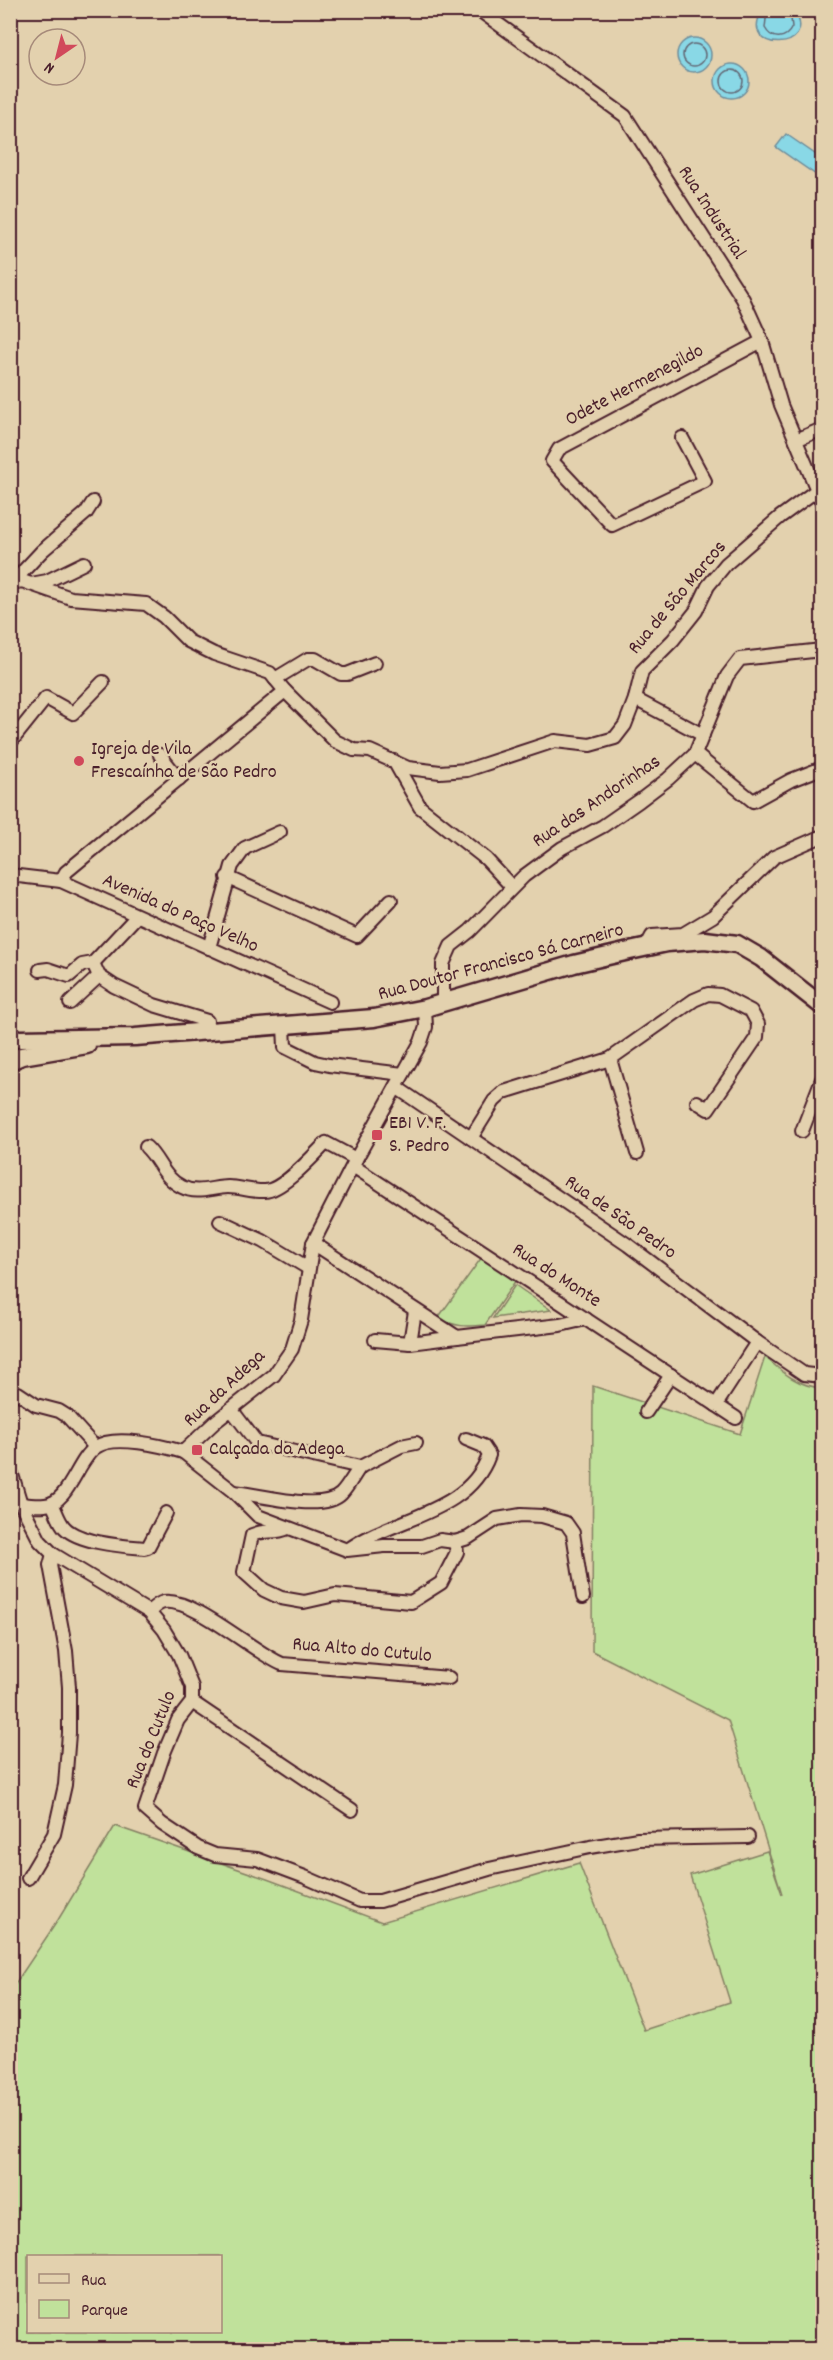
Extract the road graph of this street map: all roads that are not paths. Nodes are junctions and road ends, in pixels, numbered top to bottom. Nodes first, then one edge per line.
1 (479, 10) edge
2 (762, 341) junction
3 (822, 429) edge
4 (682, 438) dead end
5 (796, 440) junction
6 (818, 490) junction
7 (93, 502) dead end
8 (822, 502) edge
9 (84, 563) dead end
10 (12, 582) edge
11 (30, 584) junction
12 (822, 650) edge
13 (375, 663) dead end
14 (275, 679) junction
15 (103, 682) dead end
16 (285, 691) junction
17 (635, 699) junction
18 (703, 735) junction
19 (10, 743) edge
20 (695, 754) junction
21 (160, 755) dead end
22 (394, 761) junction
23 (822, 768) edge
24 (178, 779) junction
25 (280, 832) dead end
26 (822, 836) edge
27 (10, 862) edge
28 (14, 875) edge
29 (227, 877) junction
30 (61, 881) junction
31 (512, 888) junction
32 (391, 900) dead end
33 (137, 916) junction
34 (646, 947) junction
35 (209, 948) junction
36 (93, 963) junction
37 (40, 970) dead end
38 (99, 976) junction
39 (330, 1002) dead end
40 (443, 1002) junction
41 (70, 1003) dead end
42 (822, 1006) edge
43 (425, 1008) junction
44 (207, 1021) dead end
45 (284, 1026) junction
46 (10, 1037) edge
47 (135, 1037) junction
48 (10, 1047) edge
49 (10, 1054) edge
50 (610, 1059) junction
51 (10, 1061) edge
52 (403, 1074) junction
53 (822, 1079) edge
54 (396, 1087) junction
55 (698, 1102) dead end
56 (802, 1131) dead end
57 (471, 1138) junction
58 (146, 1147) dead end
59 (637, 1153) dead end
60 (355, 1162) junction
61 (220, 1221) dead end
62 (313, 1243) junction
63 (308, 1268) junction
64 (415, 1311) junction
65 (586, 1319) junction
66 (458, 1337) junction
67 (375, 1341) dead end
68 (758, 1342) junction
69 (410, 1343) junction
70 (671, 1375) junction
71 (822, 1376) edge
72 (10, 1394) edge
73 (716, 1405) junction
74 (231, 1409) junction
75 (646, 1412) dead end
76 (736, 1418) dead end
77 (466, 1439) dead end
78 (416, 1443) dead end
79 (95, 1447) junction
80 (183, 1452) junction
81 (360, 1467) junction
82 (10, 1468) edge
83 (234, 1492) junction
84 (52, 1503) junction
85 (21, 1504) junction
86 (166, 1513) dead end
87 (288, 1528) junction
88 (455, 1542) junction
89 (347, 1550) junction
90 (53, 1554) junction
91 (583, 1597) dead end
92 (148, 1612) junction
93 (449, 1678) dead end
94 (192, 1702) junction
95 (352, 1810) dead end
96 (748, 1837) dead end
97 (28, 1878) dead end

1 - 2 street, Rua Industrial
2 - 4 street, Odete Hermenegildo
2 - 5 street, Rua Industrial
3 - 5 street
5 - 6 street, Rua Industrial
6 - 8 street, Rua Industrial
6 - 17 street, Rua de São Marcos
7 - 10 street
9 - 11 street
10 - 11 street, Rua de São Marcos
11 - 14 street, Rua de São Marcos
12 - 18 street, Rua das Andorinhas
13 - 14 street
14 - 16 street, Rua de São Marcos
15 - 19 street
16 - 22 street, Rua de São Marcos
16 - 24 street
17 - 18 street
17 - 22 street, Rua de São Marcos
18 - 20 street, Rua das Andorinhas
20 - 23 street
20 - 31 street, Rua das Andorinhas
21 - 24 street
22 - 31 street
24 - 30 street
25 - 29 street
26 - 34 street
27 - 28 street
28 - 30 street, Avenida do Paço Velho
29 - 32 street
29 - 35 street
30 - 33 street, Avenida do Paço Velho
31 - 40 street, Rua das Andorinhas
33 - 35 street, Avenida do Paço Velho
33 - 36 street
34 - 40 main road, Rua Doutor Francisco Sá Carneiro
34 - 42 main road, Rua Doutor Francisco Sá Carneiro
35 - 39 street, Avenida do Paço Velho
36 - 37 street
36 - 38 street
38 - 41 street
38 - 44 street
40 - 43 main road, Rua Doutor Francisco Sá Carneiro
43 - 45 main road, Rua Doutor Francisco Sá Carneiro
43 - 52 street, Rua da Adega
45 - 47 main road, Rua Doutor Francisco Sá Carneiro
45 - 52 street
46 - 47 main road, Rua Doutor Francisco Sá Carneiro
47 - 51 main road, Rua Doutor Francisco Sá Carneiro
48 - 49 main road
50 - 55 street
50 - 57 street
50 - 59 street
52 - 54 street, Rua da Adega
53 - 56 street
54 - 57 street, Rua de São Pedro
54 - 60 street, Rua da Adega
57 - 68 street, Rua de São Pedro
58 - 60 street, Rua do Monte
60 - 62 street, Rua da Adega
60 - 65 street, Rua do Monte
61 - 63 street
62 - 63 street, Rua da Adega
62 - 64 street
63 - 74 street, Rua da Adega
64 - 66 street
64 - 69 street
65 - 66 street
65 - 70 street, Rua do Monte
66 - 69 street
67 - 69 street
68 - 71 street, Rua de São Pedro
68 - 73 street
70 - 73 street, Rua do Monte
70 - 75 street
72 - 79 street
73 - 76 street, Rua do Monte
74 - 80 street, Rua da Adega
74 - 81 street
77 - 89 street
78 - 81 street
79 - 80 street, Rua da Adega
79 - 84 street
80 - 83 street
81 - 83 street
82 - 85 street, Rua do Cutulo
83 - 87 street
84 - 85 street
84 - 86 street
85 - 90 street, Rua do Cutulo
87 - 88 street
87 - 89 street
88 - 89 street
88 - 91 street
90 - 92 street, Rua do Cutulo
90 - 97 street
92 - 93 street, Rua Alto do Cutulo
92 - 94 street, Rua do Cutulo
94 - 95 street
94 - 96 street, Rua do Cutulo

